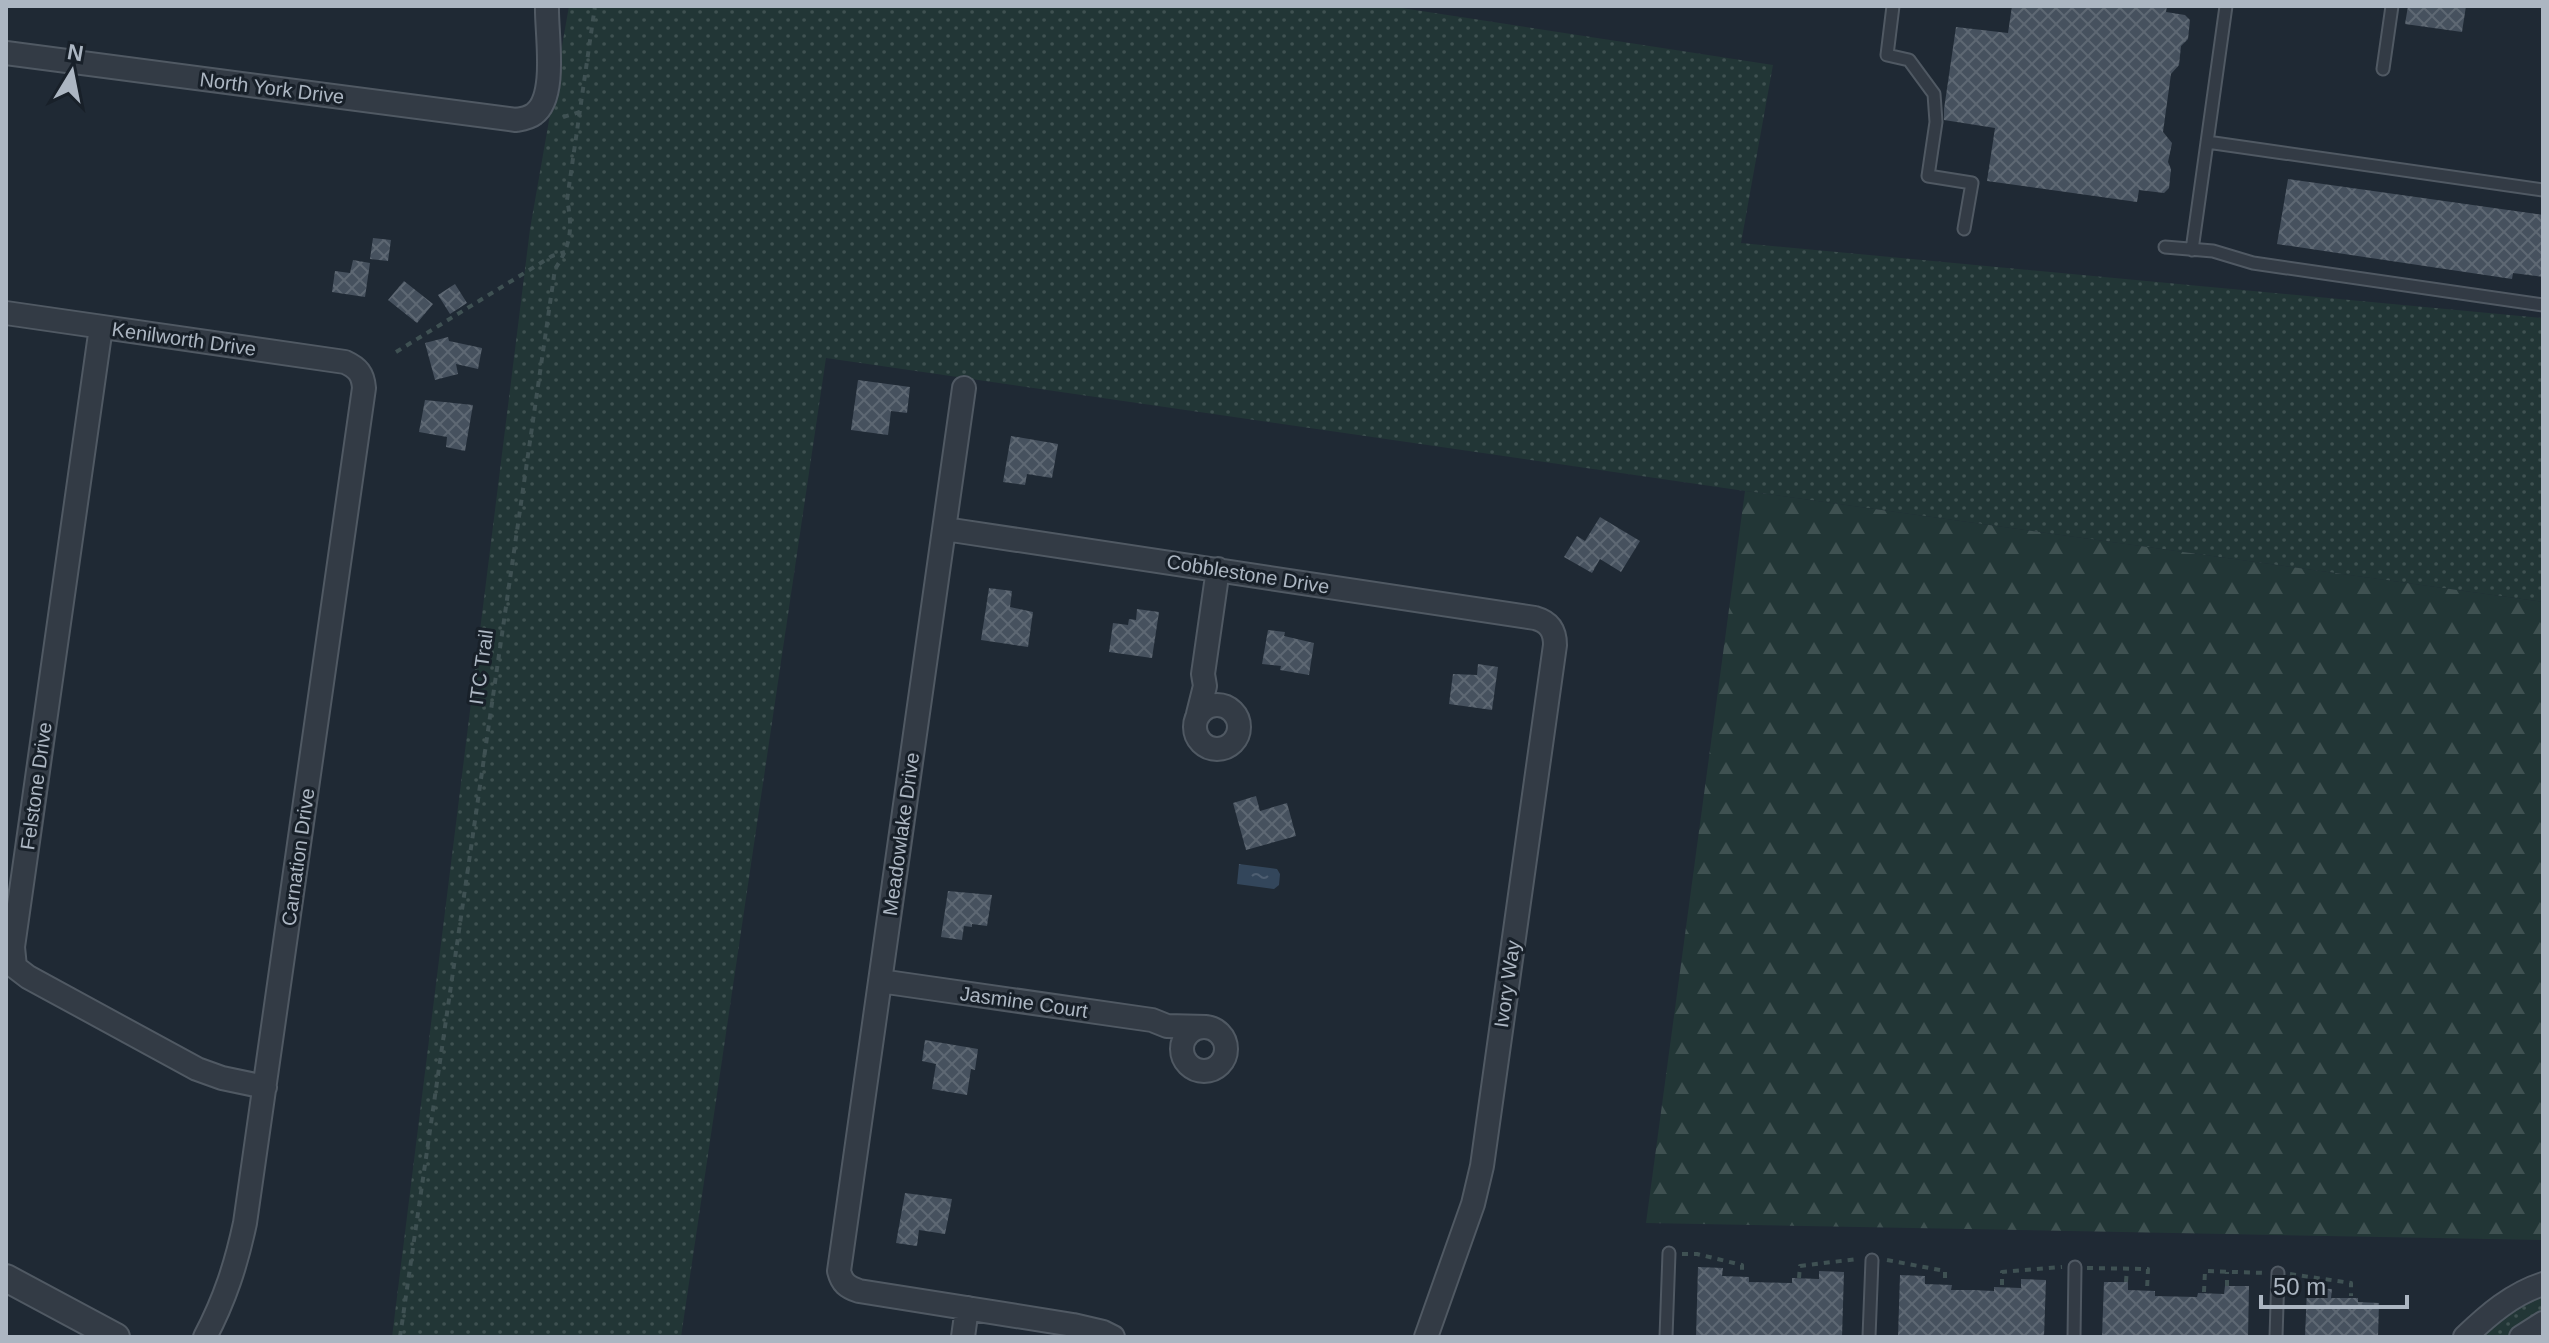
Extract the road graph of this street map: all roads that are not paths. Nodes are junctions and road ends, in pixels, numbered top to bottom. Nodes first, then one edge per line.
1 (547, 6) edge
2 (1893, 6) edge
3 (2226, 6) edge
4 (2392, 6) edge
5 (6, 53) edge
6 (2383, 69) dead end
7 (2207, 142) junction
8 (2543, 190) edge
9 (1964, 229) dead end
10 (2165, 247) dead end
11 (2192, 250) junction
12 (2543, 305) edge
13 (6, 313) edge
14 (101, 327) junction
15 (359, 371) joint
16 (964, 388) dead end
17 (945, 529) junction
18 (1218, 569) junction
19 (1549, 625) joint
20 (1205, 686) junction
21 (1225, 705) junction
22 (1198, 714) junction
23 (880, 981) junction
24 (1167, 1026) junction
25 (1206, 1027) junction
26 (1182, 1050) junction
27 (265, 1087) junction
28 (1674, 1253) road end
29 (1872, 1260) road end
30 (2075, 1267) road end
31 (2277, 1273) road end
32 (6, 1278) edge
33 (2543, 1284) edge
34 (967, 1308) junction
35 (2543, 1323) edge
36 (116, 1337) edge
37 (205, 1337) edge
38 (963, 1337) edge
39 (1113, 1337) edge
40 (1426, 1337) edge
41 (1666, 1337) edge
42 (1869, 1337) edge
43 (2074, 1337) edge
44 (2276, 1337) edge
45 (2465, 1337) edge
46 (2521, 1337) edge

1 - 5 street, North York Drive
2 - 9 lane
3 - 7 lane
4 - 6 lane
7 - 8 lane
7 - 11 lane
10 - 11 lane
11 - 12 lane
13 - 14 street, Kenilworth Drive
14 - 15 street, Kenilworth Drive
14 - 27 street, Felstone Drive
15 - 27 street, Carnation Drive
16 - 17 street, Meadowlake Drive
17 - 18 street, Cobblestone Drive
17 - 23 street, Meadowlake Drive
18 - 19 street, Cobblestone Drive
18 - 20 street
19 - 40 street, Ivory Way
20 - 21 street
20 - 22 street
21 - 22 street
21 - 22 street
23 - 24 street, Jasmine Court
23 - 34 street, Meadowlake Drive
24 - 25 street, Jasmine Court
24 - 26 street
25 - 26 street
25 - 26 street
27 - 37 street, Carnation Drive
28 - 41 lane
29 - 42 lane
30 - 43 lane
31 - 44 lane
32 - 36 street
33 - 45 street
34 - 38 street
34 - 39 street
35 - 46 street

